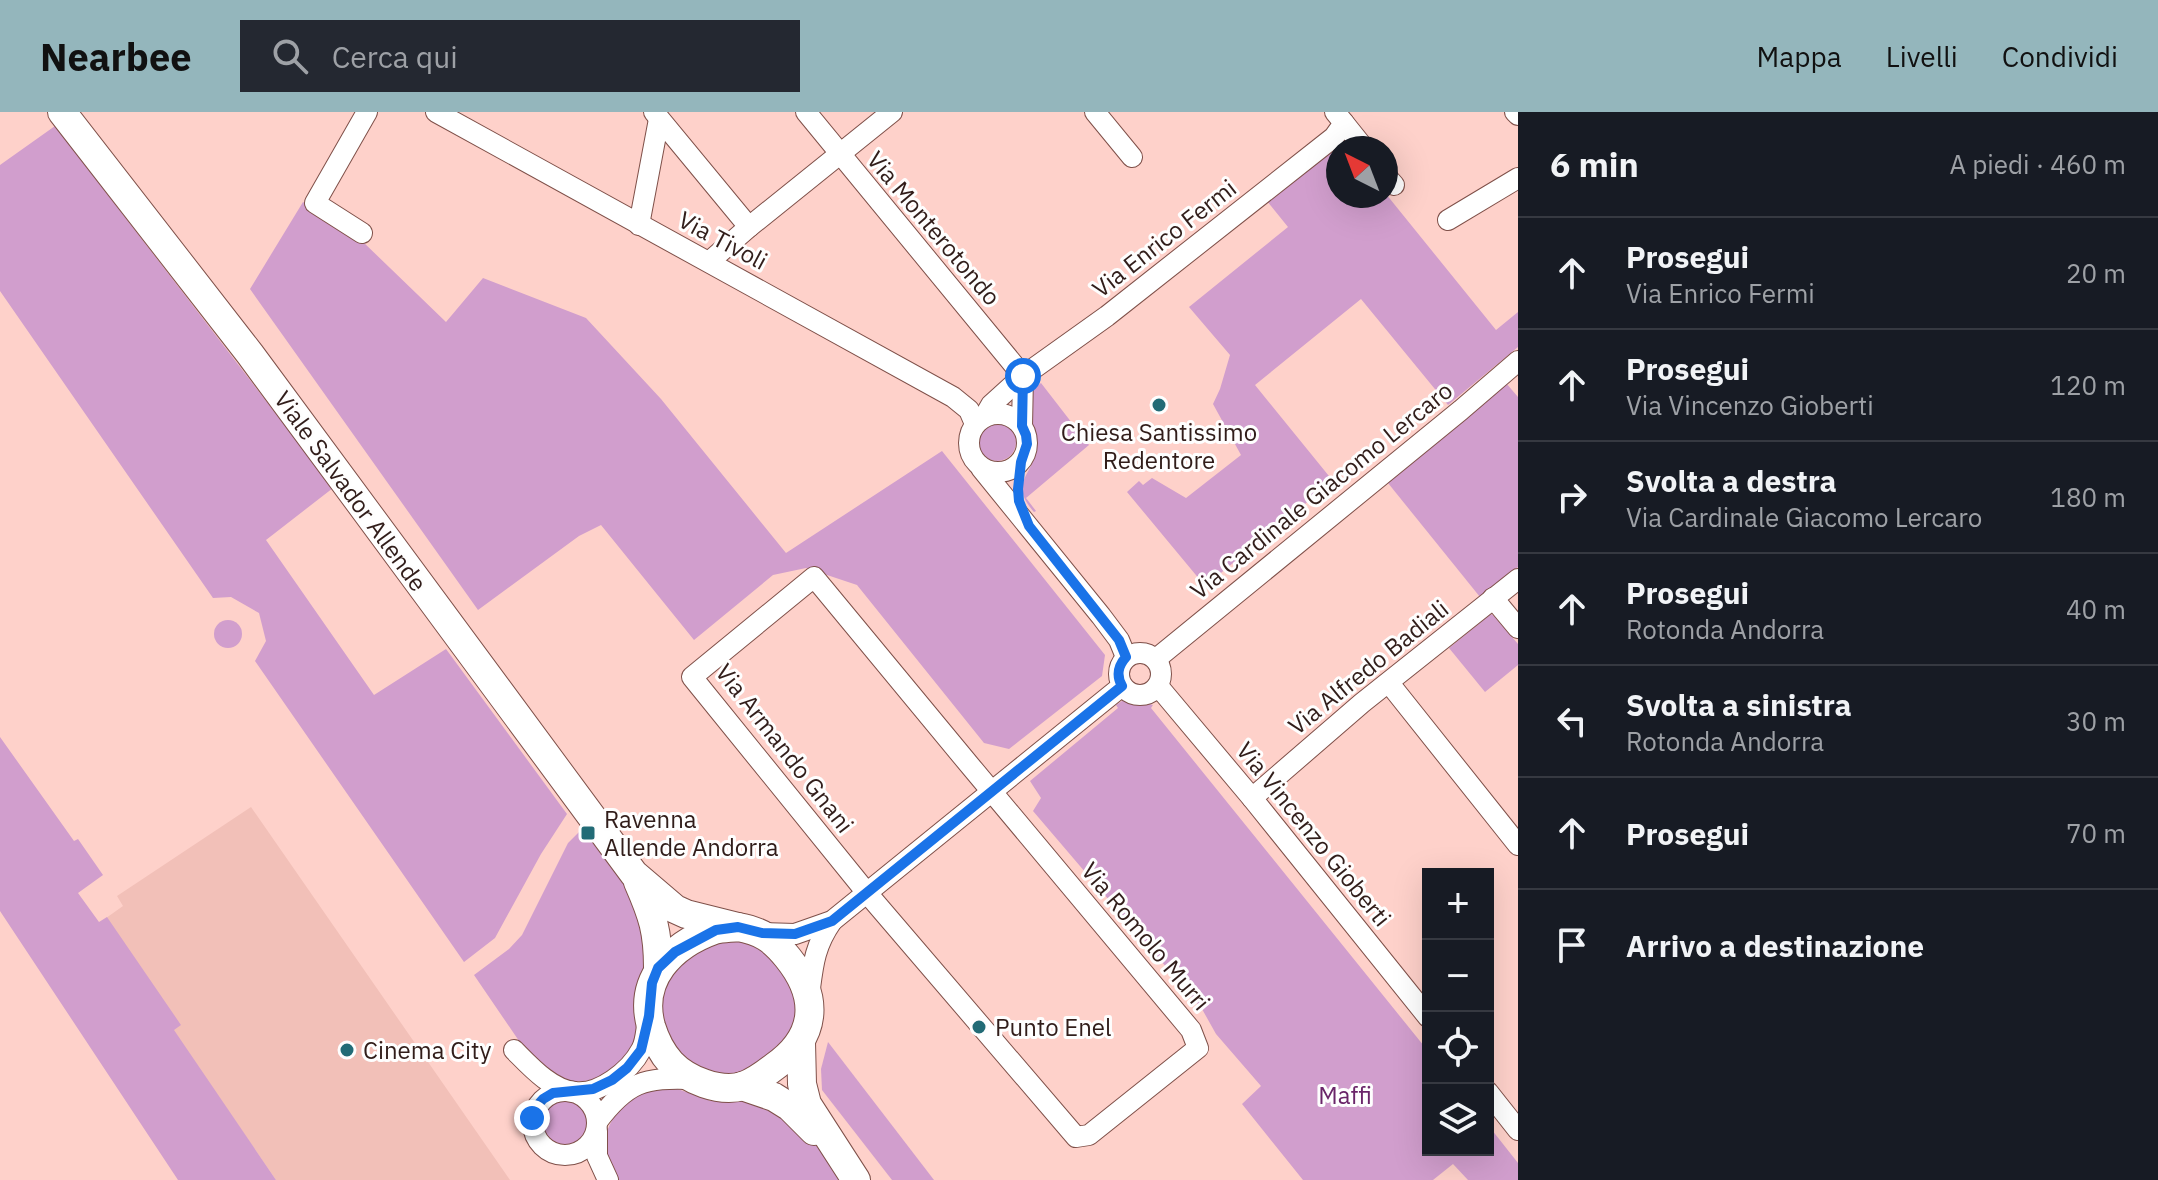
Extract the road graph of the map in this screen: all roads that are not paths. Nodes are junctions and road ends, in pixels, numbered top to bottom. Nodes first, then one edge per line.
1 (62, 112) edge
2 (367, 112) edge
3 (437, 112) edge
4 (806, 112) edge
5 (892, 112) edge
6 (1095, 112) edge
7 (657, 115) edge
8 (1337, 124) edge
9 (840, 154) junction
10 (1132, 157) dead end
11 (1518, 178) edge
12 (1448, 220) dead end
13 (639, 225) junction
14 (749, 227) junction
15 (362, 233) dead end
16 (710, 261) junction
17 (1518, 361) edge
18 (1023, 376) junction
19 (980, 421) junction
20 (1022, 426) junction
21 (1021, 462) junction
22 (981, 468) junction
23 (1029, 526) junction
24 (1518, 579) edge
25 (1493, 598) junction
26 (1518, 628) edge
27 (1126, 657) junction
28 (1156, 659) junction
29 (1389, 683) junction
30 (1122, 686) junction
31 (1158, 686) junction
32 (992, 791) junction
33 (1252, 798) junction
34 (1518, 845) edge
35 (634, 874) junction
36 (867, 893) junction
37 (832, 921) junction
38 (750, 930) junction
39 (658, 968) junction
40 (809, 999) junction
41 (1424, 1012) edge
42 (649, 1016) junction
43 (801, 1042) junction
44 (694, 1080) junction
45 (742, 1086) junction
46 (574, 1092) junction
47 (1494, 1100) edge
48 (532, 1118) junction
49 (597, 1126) junction
50 (1518, 1130) edge
51 (568, 1156) junction
52 (849, 1170) edge
53 (599, 1180) edge
54 (608, 1180) edge

1 - 35 main road, Viale Salvador Allende
2 - 15 street
3 - 13 street, Via Tivoli
4 - 9 street, Via Monterotondo
5 - 9 street
6 - 10 street
7 - 13 street
7 - 14 street
8 - 18 street, Via Enrico Fermi
9 - 14 street
9 - 18 street, Via Monterotondo
11 - 12 street
13 - 16 street, Via Tivoli
14 - 16 street
16 - 19 street, Via Tivoli
17 - 28 street, Via Cardinale Giacomo Lercaro
18 - 19 street, Via Enrico Fermi
18 - 20 street
19 - 20 street
19 - 22 street
20 - 21 street
21 - 22 street
21 - 23 street
22 - 23 street
23 - 27 street
24 - 25 street, Via Alfredo Badiali
25 - 26 street
25 - 29 street, Via Alfredo Badiali
27 - 28 street
27 - 30 street
28 - 31 street
29 - 33 street, Via Alfredo Badiali
29 - 34 street
30 - 31 street
30 - 32 street
31 - 33 street, Via Vincenzo Gioberti
32 - 36 street
32 - 36 street, Via Armando Gnani
32 - 36 street, Via Romolo Murri
33 - 41 street, Via Vincenzo Gioberti
35 - 38 main road, Viale Salvador Allende
35 - 39 main road, Viale Salvador Allende
36 - 37 street
37 - 38 street
37 - 40 street
38 - 39 main road
38 - 40 main road
39 - 42 main road
40 - 43 main road
42 - 44 main road
42 - 46 street
43 - 45 main road
43 - 52 main road
44 - 45 main road
44 - 49 street
45 - 52 main road
46 - 48 street
46 - 48 street
46 - 49 street
47 - 50 street
48 - 51 street
49 - 51 street
49 - 54 street
51 - 53 street

